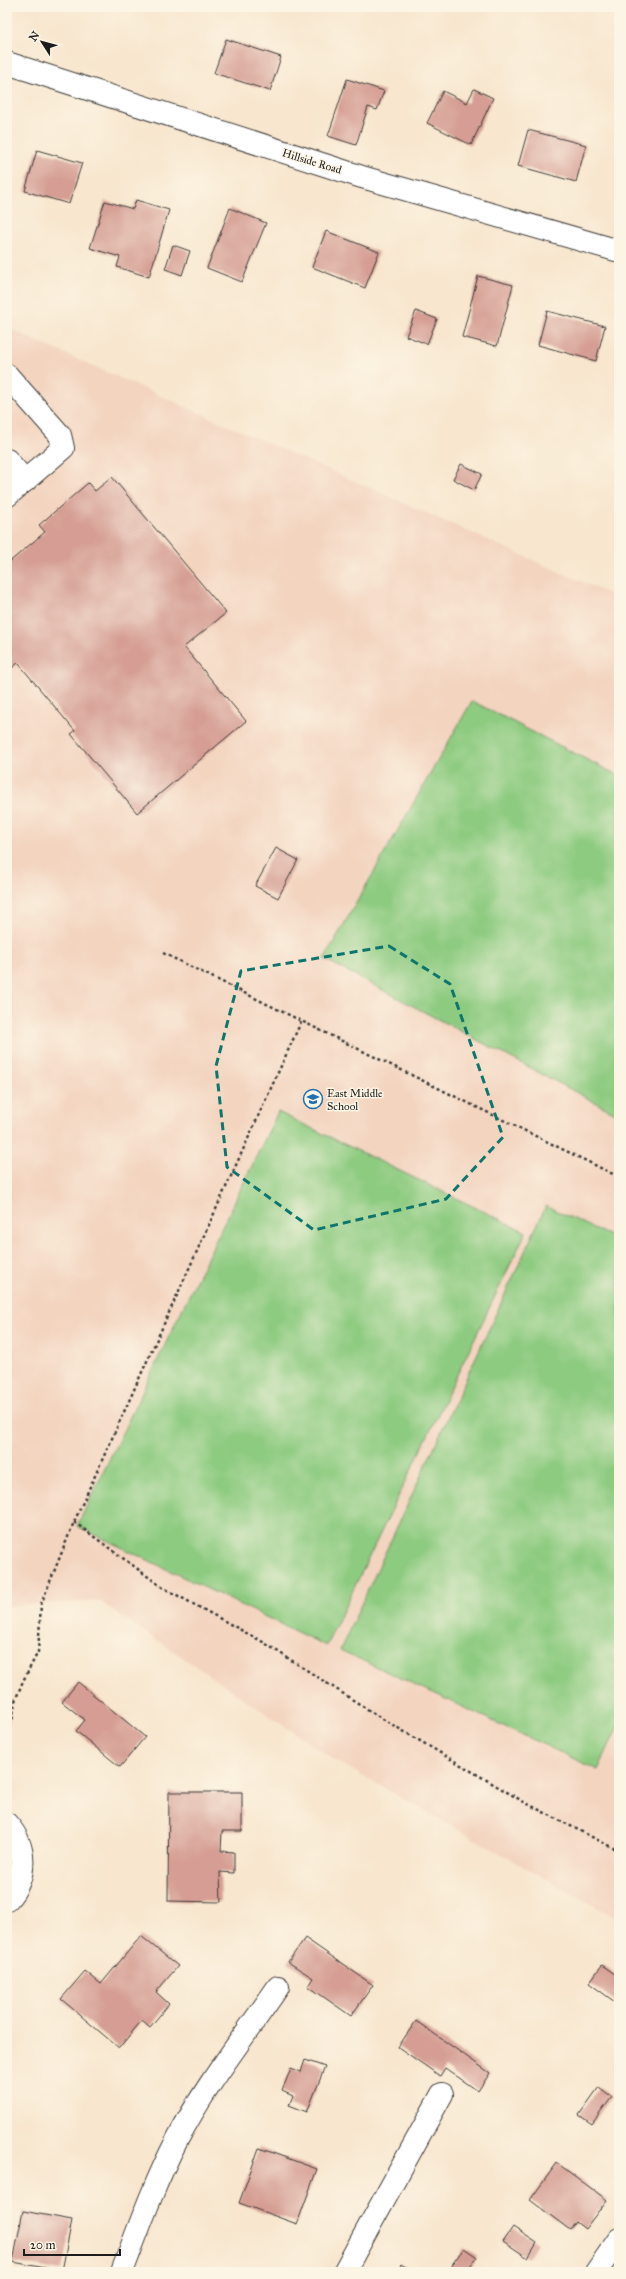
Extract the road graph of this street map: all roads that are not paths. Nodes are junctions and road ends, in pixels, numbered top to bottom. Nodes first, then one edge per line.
1 (7, 63) edge
2 (619, 251) edge
3 (7, 375) edge
4 (7, 460) edge
5 (25, 481) junction
6 (7, 496) edge
7 (7, 1824) edge
8 (7, 1900) edge
9 (278, 1987) dead end
10 (442, 2094) dead end
11 (619, 2239) edge
12 (122, 2272) edge
13 (344, 2272) edge
14 (596, 2272) edge

1 - 2 street, Hillside Road
3 - 5 street
4 - 5 street
5 - 6 street
7 - 8 street
9 - 12 street
10 - 13 street
11 - 14 street

